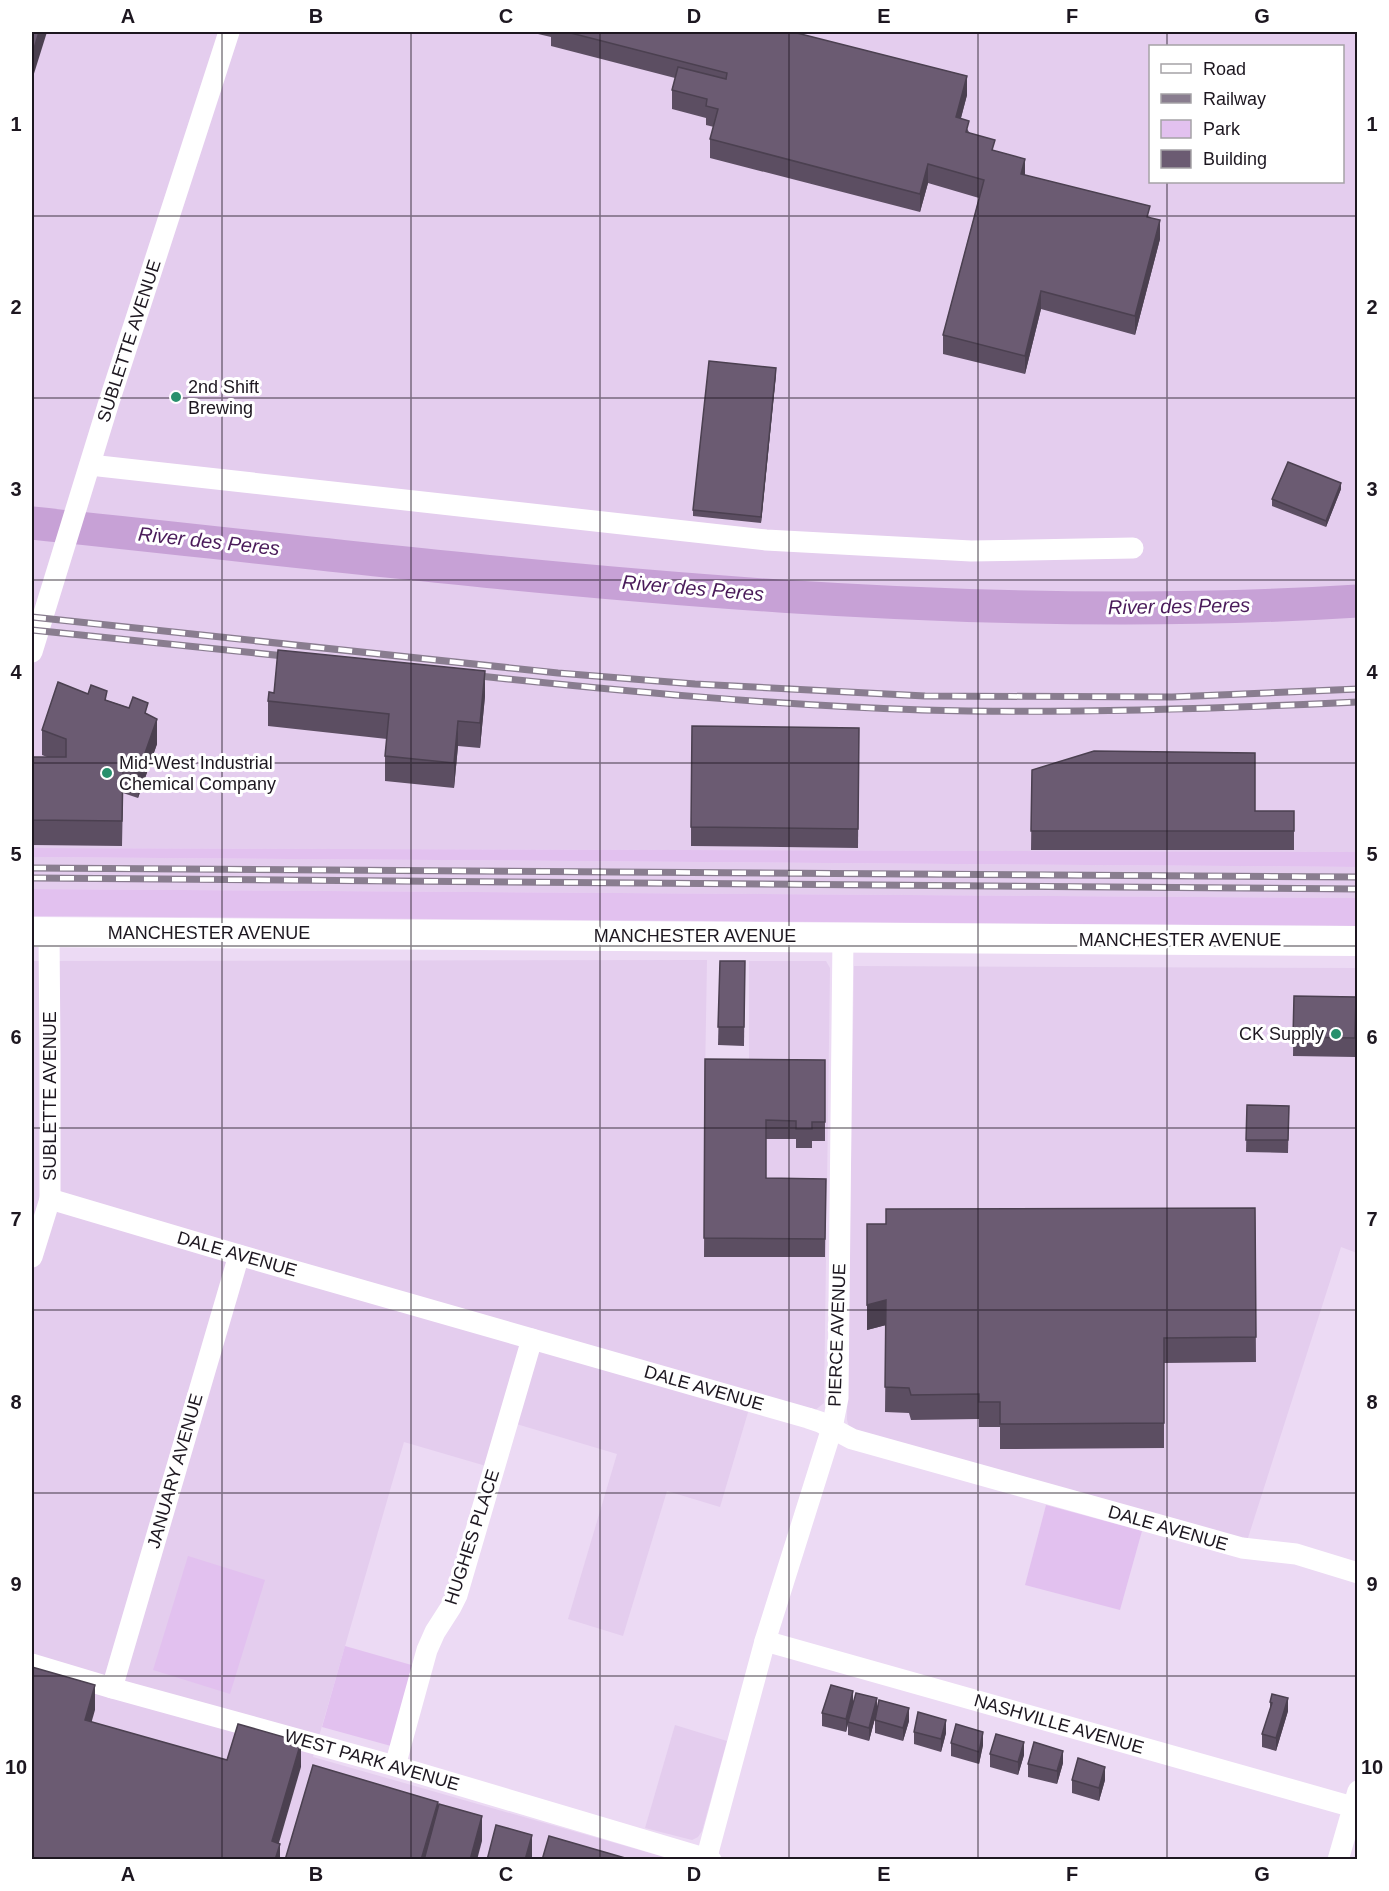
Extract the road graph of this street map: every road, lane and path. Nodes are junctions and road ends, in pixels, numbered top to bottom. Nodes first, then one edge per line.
1 (229, 32) edge
2 (87, 473) junction
3 (1133, 548) dead end
4 (32, 652) edge
5 (40, 932) edge
6 (843, 937) junction
7 (1358, 941) edge
8 (50, 1199) junction
9 (238, 1255) junction
10 (32, 1257) edge
11 (532, 1339) junction
12 (832, 1428) junction
13 (1358, 1573) edge
14 (765, 1641) junction
15 (32, 1664) edge
16 (112, 1688) junction
17 (395, 1766) junction
18 (1355, 1799) edge
19 (708, 1859) edge
20 (1338, 1860) edge

1 - 2 street, SUBLETTE AVENUE
2 - 3 street
2 - 4 street, SUBLETTE AVENUE
5 - 6 main road, MANCHESTER AVENUE
5 - 8 street, SUBLETTE AVENUE
6 - 7 main road, MANCHESTER AVENUE
6 - 12 street, PIERCE AVENUE
8 - 9 street, DALE AVENUE
8 - 10 street, SUBLETTE AVENUE
9 - 11 street, DALE AVENUE
9 - 16 street, JANUARY AVENUE
11 - 12 street, DALE AVENUE
11 - 17 street, HUGHES PLACE
12 - 13 street, DALE AVENUE
12 - 14 street, PIERCE AVENUE
14 - 18 street, NASHVILLE AVENUE
14 - 19 street, PIERCE AVENUE
15 - 16 street, WEST PARK AVENUE
16 - 17 street, WEST PARK AVENUE
17 - 19 street, WEST PARK AVENUE
18 - 20 street

